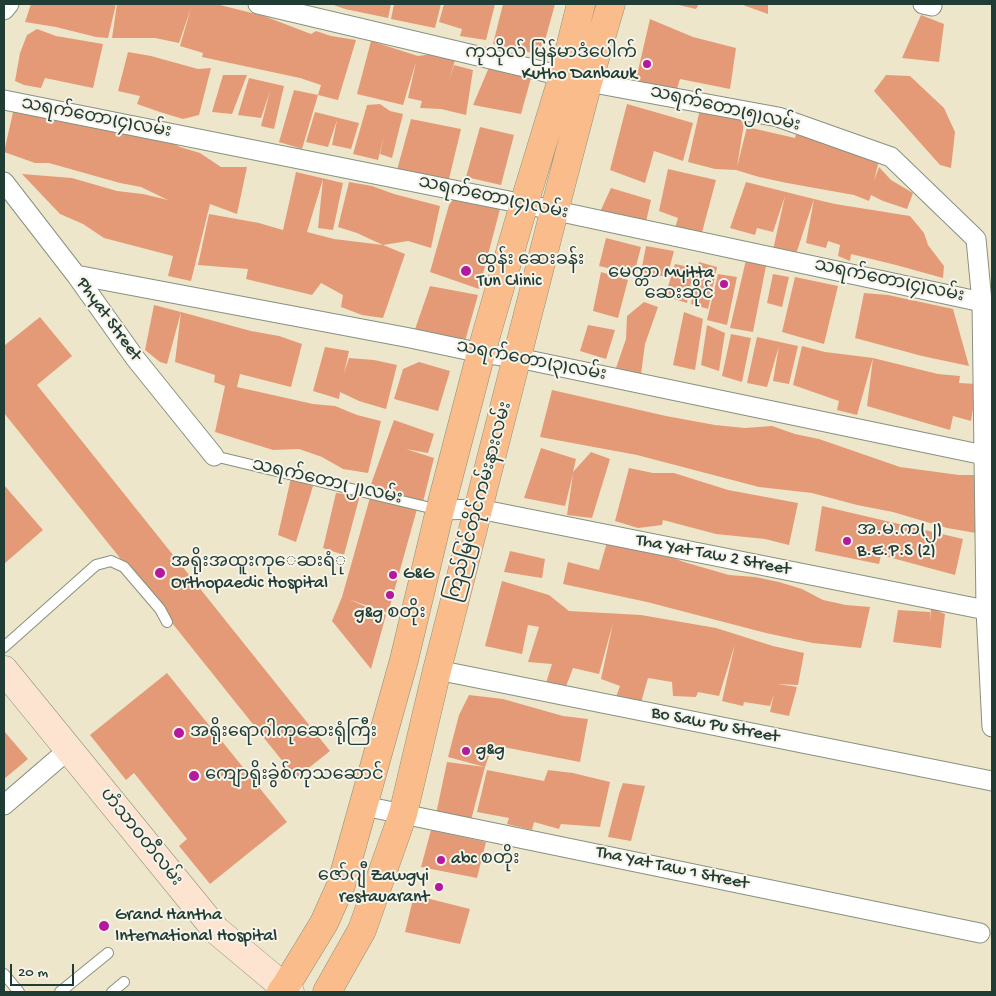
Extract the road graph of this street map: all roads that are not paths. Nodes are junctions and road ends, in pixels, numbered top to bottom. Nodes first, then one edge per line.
1 (9, 4) edge
2 (258, 4) edge
3 (580, 4) edge
4 (611, 4) edge
5 (4, 10) edge
6 (575, 79) junction
7 (4, 100) edge
8 (4, 182) edge
9 (524, 204) junction
10 (554, 212) junction
11 (76, 275) junction
12 (982, 302) junction
13 (481, 353) junction
14 (518, 358) junction
15 (214, 456) joint
16 (987, 464) edge
17 (479, 509) junction
18 (440, 510) junction
19 (986, 610) junction
20 (167, 622) dead end
21 (4, 648) edge
22 (4, 670) edge
23 (437, 670) junction
24 (992, 727) edge
25 (68, 750) junction
26 (992, 781) edge
27 (4, 804) edge
28 (364, 806) junction
29 (403, 814) junction
30 (980, 933) dead end
31 (108, 953) dead end
32 (4, 974) edge
33 (124, 982) dead end
34 (286, 991) edge
35 (19, 992) edge
36 (60, 992) edge
37 (112, 992) edge
38 (327, 992) edge

1 - 5 street
2 - 6 street, သရက်တော(၅)လမ်း
3 - 6 main road, ကြည်မြင်တိုင်ကမ်းနားလမ်း
4 - 6 main road, ကြည်မြင်တိုင်ကမ်းနားလမ်း
6 - 9 main road, ကြည်မြင်တိုင်ကမ်းနားလမ်း
6 - 10 main road, ကြည်မြင်တိုင်ကမ်းနားလမ်း
6 - 12 street, သရက်တော(၅)လမ်း
7 - 9 street, သရက်တော(၄)လမ်း
8 - 11 street, Phyat Street
9 - 10 street, သရက်တော(၄)လမ်း
9 - 13 main road, ကြည်မြင်တိုင်ကမ်းနားလမ်း
10 - 12 street, သရက်တော(၄)လမ်း
10 - 14 main road, ကြည်မြင်တိုင်ကမ်းနားလမ်း
11 - 13 street, သရက်တော(၃)လမ်း
11 - 15 street, Phyat Street
12 - 16 street, သရက်တော(၅)လမ်း
13 - 14 street, သရက်တော(၃)လမ်း
13 - 18 main road, ကြည်မြင်တိုင်ကမ်းနားလမ်း
14 - 16 street, သရက်တော(၃)လမ်း
14 - 17 main road, ကြည်မြင်တိုင်ကမ်းနားလမ်း
15 - 18 lane, သရက်တော(၂)လမ်း
16 - 19 street, သရက်တော(၅)လမ်း
17 - 18 street, Tha Yat Taw 2 Street
17 - 19 street, Tha Yat Taw 2 Street
17 - 23 main road, ကြည်မြင်တိုင်ကမ်းနားလမ်း
18 - 28 main road, ကြည်မြင်တိုင်ကမ်းနားလမ်း
19 - 24 street, သရက်တော(၅)လမ်း
20 - 21 lane
22 - 25 main road, ဟံသာဝတီလမ်း
23 - 26 street, Bo Saw Pu Street
23 - 29 main road, ကြည်မြင်တိုင်ကမ်းနားလမ်း
25 - 27 street
25 - 34 main road, ဟံသာဝတီလမ်း
28 - 29 street, Tha Yat Taw 1 Street
28 - 34 main road, ကြည်မြင်တိုင်ကမ်းနားလမ်း
29 - 30 street, Tha Yat Taw 1 Street
29 - 38 main road, ကြည်မြင်တိုင်ကမ်းနားလမ်း
31 - 36 lane
32 - 35 lane
33 - 37 lane

